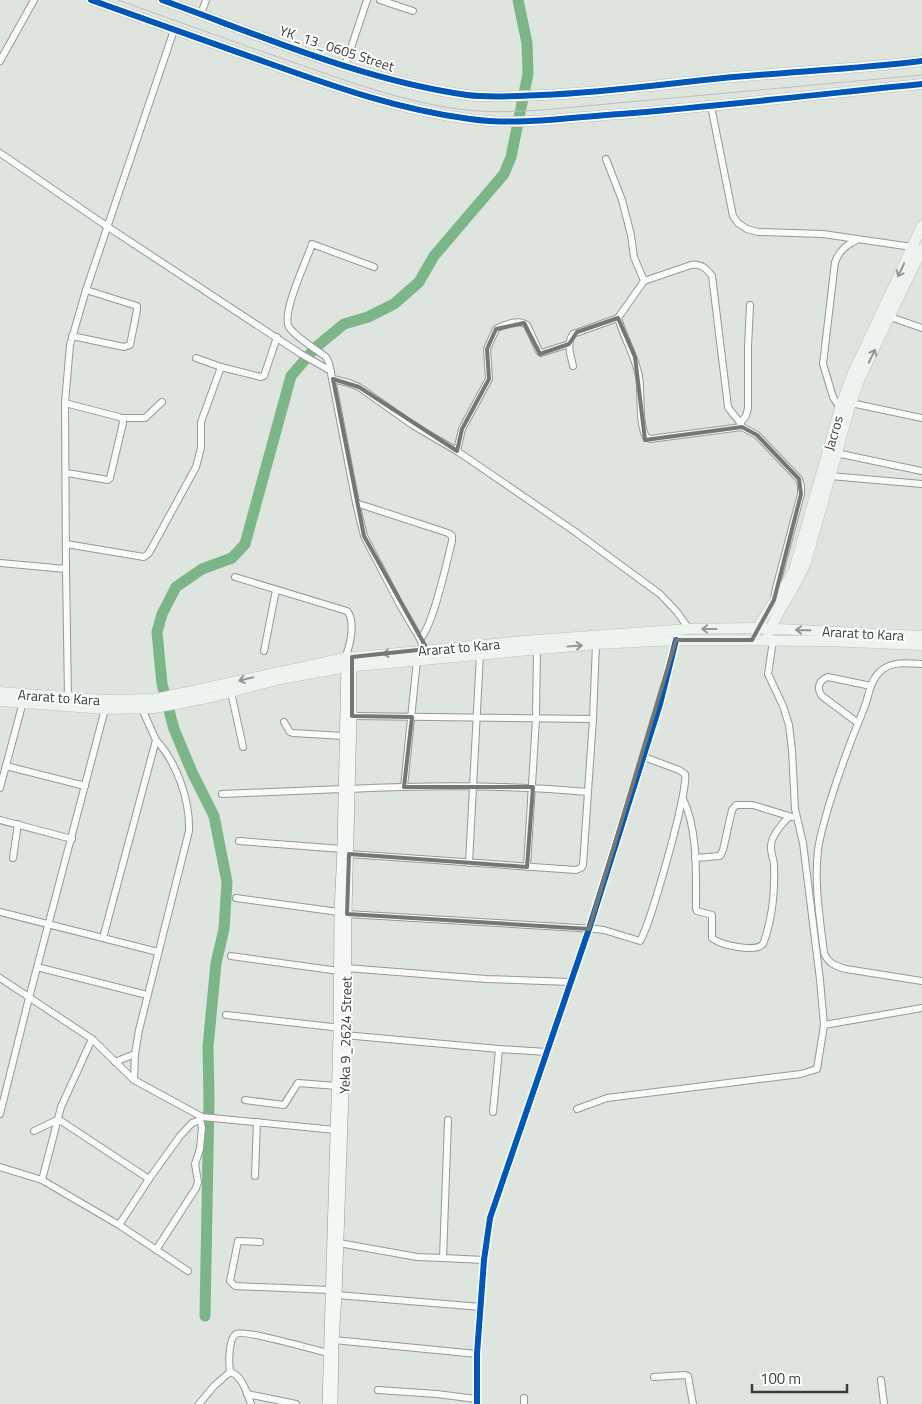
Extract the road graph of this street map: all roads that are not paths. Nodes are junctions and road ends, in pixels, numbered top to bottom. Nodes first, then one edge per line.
1 (34, 0) edge
2 (91, 0) edge
3 (162, 0) edge
4 (206, 0) edge
5 (367, 0) edge
6 (380, 0) edge
7 (414, 11) dead end
8 (201, 14) junction
9 (174, 30) junction
10 (0, 61) edge
11 (922, 61) edge
12 (345, 66) junction
13 (922, 84) edge
14 (711, 106) junction
15 (0, 152) edge
16 (606, 159) dead end
17 (922, 226) edge
18 (108, 227) junction
19 (857, 240) junction
20 (917, 248) edge
21 (374, 267) dead end
22 (644, 281) junction
23 (86, 290) junction
24 (750, 305) dead end
25 (890, 317) junction
26 (618, 318) junction
27 (922, 328) edge
28 (72, 336) junction
29 (277, 337) junction
30 (569, 344) junction
31 (196, 358) dead end
32 (574, 366) dead end
33 (221, 368) junction
34 (332, 375) junction
35 (856, 376) junction
36 (162, 402) dead end
37 (65, 403) junction
38 (851, 403) junction
39 (840, 408) junction
40 (122, 418) junction
41 (922, 418) edge
42 (741, 425) junction
43 (457, 451) junction
44 (836, 453) junction
45 (921, 471) edge
46 (67, 474) junction
47 (830, 476) junction
48 (920, 484) edge
49 (356, 503) junction
50 (66, 544) junction
51 (0, 563) edge
52 (66, 569) junction
53 (235, 577) dead end
54 (276, 590) junction
55 (774, 600) junction
56 (758, 628) junction
57 (689, 629) junction
58 (770, 630) junction
59 (922, 636) edge
60 (420, 639) junction
61 (676, 640) junction
62 (752, 640) junction
63 (769, 641) junction
64 (537, 644) junction
65 (596, 644) junction
66 (922, 645) edge
67 (424, 650) junction
68 (264, 651) dead end
69 (480, 654) junction
70 (349, 659) junction
71 (418, 660) junction
72 (922, 664) edge
73 (280, 675) junction
74 (871, 686) junction
75 (0, 692) edge
76 (231, 692) junction
77 (349, 693) junction
78 (172, 700) junction
79 (0, 701) edge
80 (22, 702) junction
81 (68, 702) junction
82 (136, 706) junction
83 (105, 709) junction
84 (352, 716) junction
85 (412, 717) junction
86 (478, 717) junction
87 (536, 719) junction
88 (593, 719) junction
89 (284, 722) dead end
90 (858, 723) junction
91 (344, 736) junction
92 (156, 740) junction
93 (244, 746) dead end
94 (644, 758) junction
95 (6, 766) junction
96 (85, 786) junction
97 (474, 786) junction
98 (404, 787) junction
99 (533, 787) junction
100 (0, 788) edge
101 (346, 789) junction
102 (588, 792) junction
103 (222, 794) dead end
104 (683, 799) junction
105 (793, 817) junction
106 (0, 820) edge
107 (18, 824) junction
108 (72, 839) junction
109 (239, 841) dead end
110 (346, 852) junction
111 (12, 858) dead end
112 (695, 858) junction
113 (469, 863) junction
114 (527, 867) junction
115 (236, 898) dead end
116 (0, 912) edge
117 (343, 913) junction
118 (49, 926) junction
119 (590, 929) junction
120 (103, 938) junction
121 (158, 952) junction
122 (231, 956) dead end
123 (37, 967) junction
124 (342, 969) junction
125 (0, 978) edge
126 (922, 981) edge
127 (571, 982) junction
128 (147, 995) junction
129 (29, 998) junction
130 (922, 1008) edge
131 (226, 1015) dead end
132 (824, 1025) junction
133 (342, 1032) junction
134 (92, 1040) junction
135 (498, 1049) junction
136 (547, 1052) junction
137 (135, 1054) junction
138 (115, 1062) junction
139 (134, 1080) junction
140 (336, 1086) junction
141 (245, 1100) dead end
142 (2, 1101) edge
143 (578, 1109) dead end
144 (493, 1112) dead end
145 (0, 1114) edge
146 (203, 1118) junction
147 (57, 1120) junction
148 (448, 1120) dead end
149 (257, 1122) junction
150 (335, 1130) junction
151 (34, 1131) dead end
152 (0, 1166) edge
153 (255, 1176) dead end
154 (149, 1179) junction
155 (42, 1180) junction
156 (119, 1225) junction
157 (260, 1242) dead end
158 (339, 1243) junction
159 (156, 1250) junction
160 (443, 1258) junction
161 (484, 1260) junction
162 (188, 1271) dead end
163 (333, 1293) junction
164 (482, 1307) junction
165 (334, 1340) junction
166 (328, 1353) junction
167 (478, 1354) junction
168 (230, 1372) junction
169 (654, 1377) dead end
170 (881, 1380) dead end
171 (378, 1390) dead end
172 (247, 1394) junction
173 (477, 1402) edge
174 (199, 1404) edge
175 (251, 1404) edge
176 (296, 1404) edge
177 (327, 1404) edge
178 (333, 1404) edge
179 (693, 1404) edge
180 (884, 1404) edge

1 - 10 street
2 - 9 main road
3 - 8 main road, YK_13_0605 Street
4 - 8 street
5 - 12 street
6 - 7 street
8 - 12 main road, YK_13_0605 Street
9 - 14 main road
9 - 18 street
11 - 12 main road, YK_13_0605 Street
13 - 14 main road
14 - 19 street
15 - 18 street
16 - 22 street
17 - 20 main road, Jacros
18 - 23 street
18 - 29 street
19 - 20 street
19 - 39 street
20 - 25 main road, Jacros
20 -> 35 main road, Jacros
21 - 34 street
22 - 26 street
22 - 42 street
23 - 28 street
23 - 28 street
24 - 42 street
25 - 27 street
35 -> 25 main road, Jacros
26 - 30 street
26 - 42 street
28 - 37 street
29 - 33 street
29 - 34 street
30 - 32 street
30 - 43 street
31 - 33 street
33 - 50 street
34 - 43 street
34 - 49 street
35 - 38 main road, Jacros
35 - 39 main road, Jacros
36 - 40 street
37 - 40 street
37 - 46 street
38 - 41 street
38 - 44 main road, Jacros
39 - 55 main road, Jacros
40 - 46 street
42 - 55 street
43 - 57 street
44 - 45 street
44 - 47 main road, Jacros
45 - 48 street
46 - 50 street
47 - 48 street
47 - 58 main road, Jacros
49 - 60 street
49 - 60 street
50 - 52 street
51 - 52 street
52 - 81 street
53 - 54 street
54 - 68 street
54 - 70 street
55 - 56 main road, Jacros
56 -> 57 main road, Ararat to Kara
56 - 58 main road, Ararat to Kara
56 - 62 main road, Jacros
57 - 64 main road, Ararat to Kara
59 -> 58 main road, Ararat to Kara
58 - 63 main road, Jacros
60 - 67 street
61 - 62 main road, Ararat to Kara
61 - 65 main road, Ararat to Kara
61 - 94 street
62 - 63 main road, Ararat to Kara
63 - 66 main road, Ararat to Kara
63 - 105 street
64 -> 65 main road, Ararat to Kara
64 - 67 main road, Ararat to Kara
64 - 69 main road, Ararat to Kara
64 - 87 street
65 - 88 street
67 -> 70 main road, Ararat to Kara
69 - 71 main road, Ararat to Kara
69 - 86 street
70 - 71 main road, Ararat to Kara
70 - 73 main road, Ararat to Kara
70 - 77 main road, Yeka 9_2624 Street
71 - 85 street
72 - 74 street
73 - 76 main road, Ararat to Kara
73 -> 78 main road, Ararat to Kara
74 - 90 street
74 - 90 street
75 - 81 main road, Ararat to Kara
76 - 78 main road, Ararat to Kara
76 - 93 street
77 - 84 main road, Yeka 9_2624 Street
77 - 91 main road, Yeka 9_2624 Street
78 - 82 main road, Ararat to Kara
79 - 80 main road, Ararat to Kara
80 - 81 main road, Ararat to Kara
80 - 95 street
81 - 82 main road, Ararat to Kara
81 - 83 main road, Ararat to Kara
82 - 83 main road, Ararat to Kara
82 - 92 street
83 - 96 street
84 - 85 street
84 - 101 main road, Yeka 9_2624 Street
85 - 86 street
85 - 98 street
86 - 87 street
86 - 97 street
87 - 88 street
87 - 99 street
88 - 102 street
89 - 91 street
90 - 126 street
91 - 101 main road, Yeka 9_2624 Street
92 - 120 street
92 - 121 street
94 - 104 street
94 - 119 street
95 - 96 street
95 - 100 street
96 - 108 street
97 - 98 street
97 - 99 street
97 - 113 street
98 - 101 street
99 - 102 street
99 - 114 street
101 - 103 street
101 - 110 main road, Yeka 9_2624 Street
102 - 114 street
104 - 112 street
104 - 119 street
105 - 112 street
105 - 112 street
105 - 132 street
106 - 107 street
107 - 108 street
107 - 111 street
108 - 118 street
109 - 110 street
110 - 113 street
110 - 117 main road, Yeka 9_2624 Street
113 - 114 street
115 - 117 street
116 - 118 street
117 - 119 street
117 - 124 main road, Yeka 9_2624 Street
118 - 120 street
118 - 123 street
119 - 127 street
120 - 121 street
121 - 128 street
122 - 124 street
123 - 128 street
123 - 129 street
124 - 127 street
124 - 133 main road, Yeka 9_2624 Street
125 - 129 street
127 - 136 street
128 - 137 street
129 - 134 street
129 - 142 street
130 - 132 street
131 - 133 street
132 - 143 street
133 - 135 street
133 - 140 main road, Yeka 9_2624 Street
133 - 158 main road, Yeka 9_2624 Street
134 - 138 street
134 - 147 street
135 - 136 street
135 - 144 street
136 - 161 street
137 - 138 street
137 - 139 street
138 - 139 street
139 - 146 street
140 - 141 street
140 - 150 main road, Yeka 9_2624 Street
142 - 145 street
146 - 149 street
146 - 154 street
146 - 159 street
147 - 151 street
147 - 154 street
147 - 155 street
148 - 160 street
149 - 150 street
149 - 153 street
150 - 163 main road, Yeka 9_2624 Street
152 - 155 street
154 - 156 street
155 - 156 street
156 - 159 street
157 - 163 street
158 - 160 street
158 - 163 main road, Yeka 9_2624 Street
159 - 162 street
160 - 161 street
161 - 164 street
163 - 164 street
163 - 165 main road, Yeka 9_2624 Street
163 - 166 main road, Yeka 9_2624 Street
164 - 167 street
165 - 167 street
165 - 178 main road, Yeka 9_2624 Street
166 - 168 street
166 - 177 main road, Yeka 9_2624 Street
167 - 173 street
168 - 172 street
168 - 174 street
169 - 179 street
170 - 180 street
171 - 173 street
172 - 175 street
172 - 176 street

